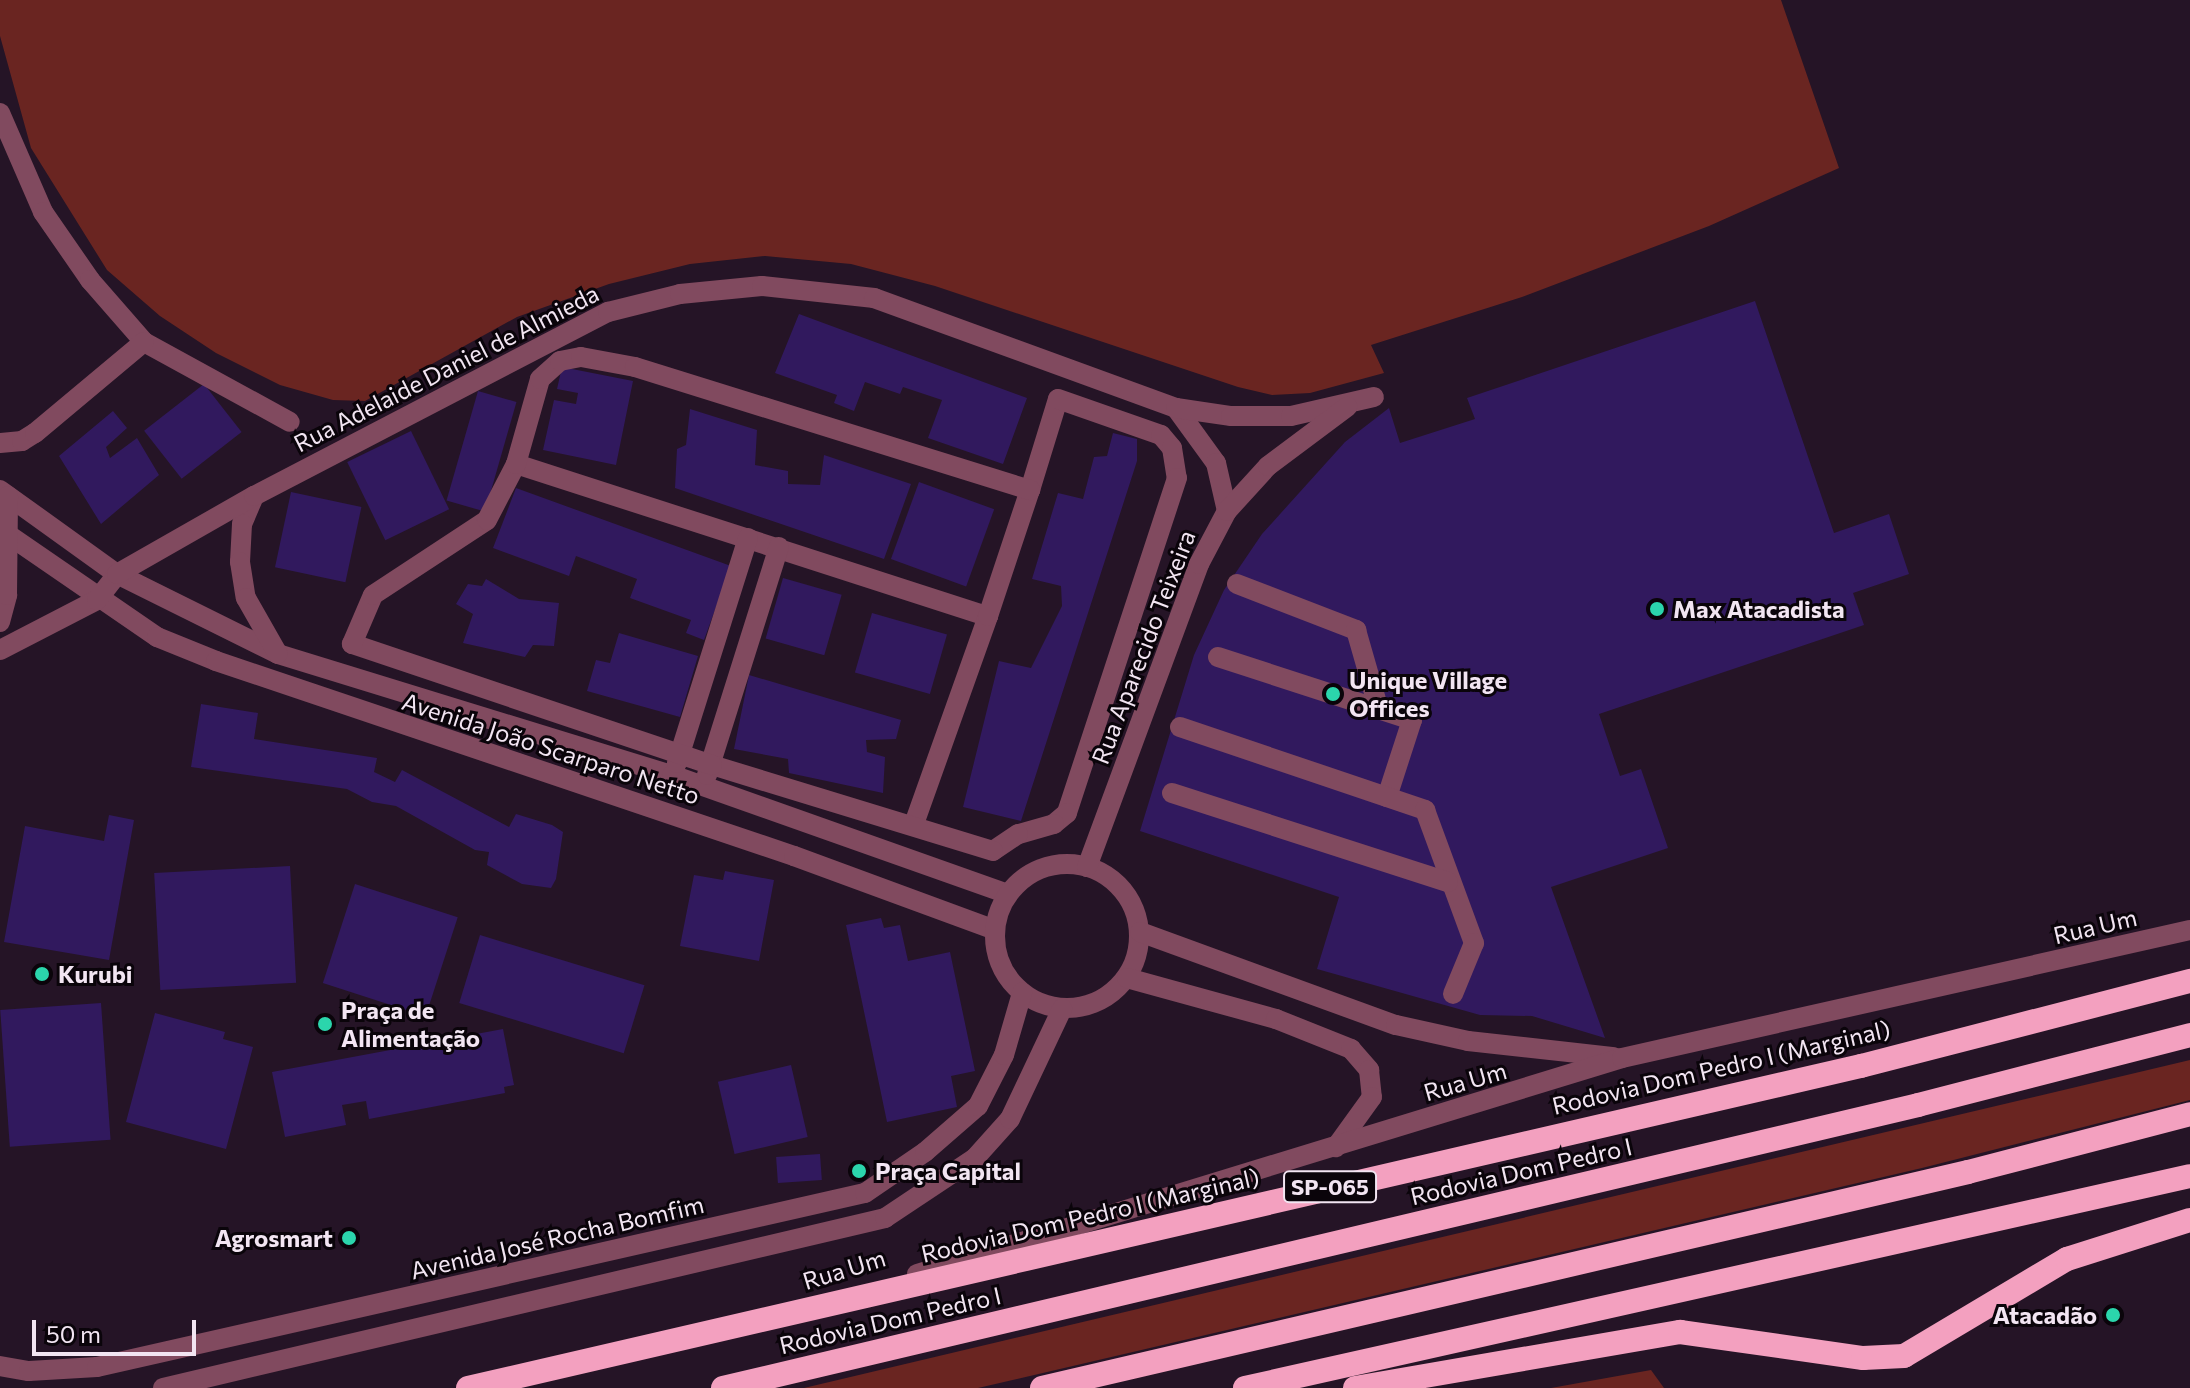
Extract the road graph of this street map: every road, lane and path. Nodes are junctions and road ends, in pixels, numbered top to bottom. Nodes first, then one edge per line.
1 (0, 113) edge
2 (144, 342) junction
3 (1374, 397) dead end
4 (1350, 405) junction
5 (1176, 408) junction
6 (290, 422) dead end
7 (0, 443) edge
8 (516, 464) junction
9 (1030, 490) junction
10 (4, 493) edge
11 (254, 496) junction
12 (1227, 511) junction
13 (3, 532) edge
14 (748, 538) junction
15 (779, 547) junction
16 (117, 574) junction
17 (1237, 584) dead end
18 (97, 600) junction
19 (988, 616) junction
20 (0, 622) edge
21 (0, 650) edge
22 (278, 654) junction
23 (1218, 657) dead end
24 (1379, 710) junction
25 (1180, 727) dead end
26 (681, 753) junction
27 (712, 765) junction
28 (672, 775) junction
29 (702, 786) junction
30 (1172, 793) dead end
31 (1387, 797) junction
32 (914, 824) junction
33 (1087, 867) junction
34 (1448, 882) junction
35 (1008, 894) junction
36 (995, 930) junction
37 (2190, 930) edge
38 (1140, 932) junction
39 (1127, 978) junction
40 (2190, 981) edge
41 (1022, 993) junction
42 (1453, 994) dead end
43 (1062, 1009) junction
44 (2190, 1035) edge
45 (1622, 1058) junction
46 (2190, 1114) edge
47 (1336, 1147) junction
48 (2190, 1176) edge
49 (2190, 1220) edge
50 (764, 1320) junction
51 (0, 1366) edge
52 (163, 1388) edge
53 (468, 1388) edge
54 (723, 1388) edge
55 (1042, 1388) edge
56 (1245, 1388) edge
57 (1355, 1388) edge

1 - 2 street
2 - 6 street
2 - 7 street
3 - 4 street, Rua Adelaide Daniel de Almieda
4 - 5 street, Rua Adelaide Daniel de Almieda
4 - 12 street, Rua Aparecido Teixeira
5 - 11 street, Rua Adelaide Daniel de Almieda
5 - 12 street
8 - 9 street
8 - 14 street
8 - 26 street
9 - 19 street
9 - 32 street
10 - 13 street
10 - 16 street, Avenida João Scarparo Netto
11 - 16 street, Rua Adelaide Daniel de Almieda
11 - 22 street
12 - 33 street, Rua Aparecido Teixeira
13 - 18 street, Avenida João Scarparo Netto
13 - 20 street
14 - 15 street
14 - 26 street
15 - 19 street
15 - 27 street
16 - 18 street, Rua Adelaide Daniel de Almieda
16 - 22 street, Avenida João Scarparo Netto
17 - 24 street
18 - 21 street, Rua Adelaide Daniel de Almieda
18 - 36 street, Avenida João Scarparo Netto
19 - 32 street
22 - 28 street, Avenida João Scarparo Netto
23 - 24 street
24 - 31 street
25 - 31 street
26 - 27 street
26 - 28 street
27 - 29 street
27 - 32 street
28 - 29 street, Avenida João Scarparo Netto
29 - 35 street, Avenida João Scarparo Netto
30 - 34 street
31 - 34 street
33 - 35 street
33 - 38 street
34 - 42 street
35 - 36 street
36 - 41 street
37 - 45 street, Rua Um
38 - 39 street
38 - 45 street
39 - 43 street
39 - 47 street
40 - 50 highway, Rodovia Dom Pedro I (Marginal) / SP-065
41 - 43 street
41 - 51 street, Avenida José Rocha Bomfim
43 - 52 street
44 - 54 highway, Rodovia Dom Pedro I / SP-065
45 - 47 street, Rua Um
46 - 55 highway
47 - 50 street, Rua Um
48 - 56 highway
49 - 57 highway
50 - 53 highway, Rodovia Dom Pedro I (Marginal) / SP-065

